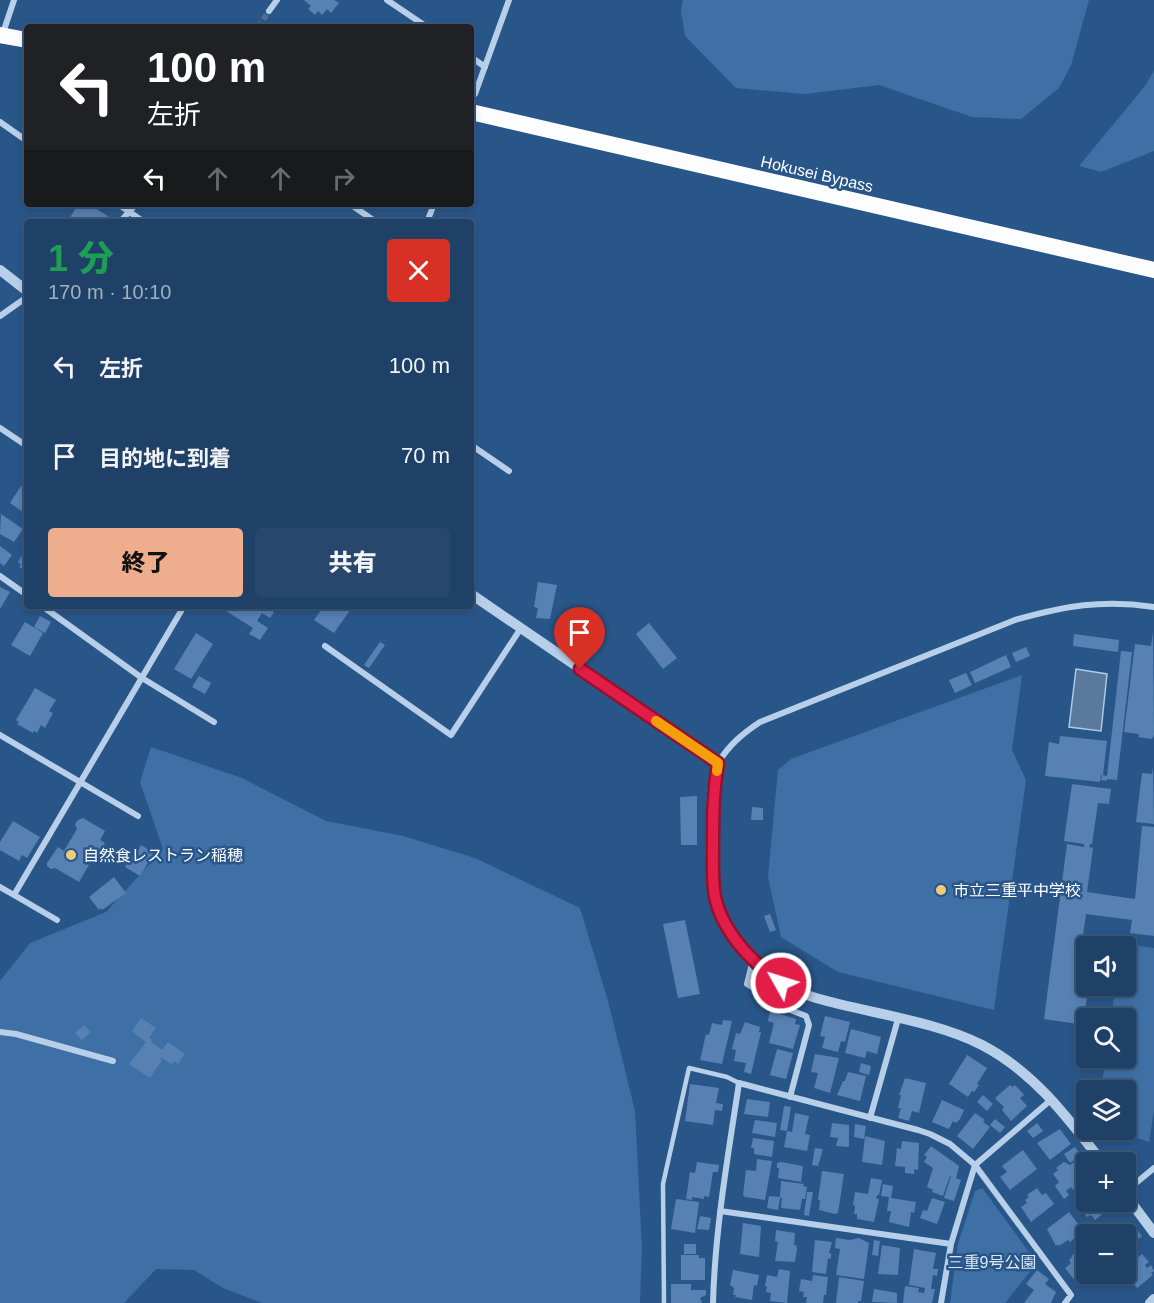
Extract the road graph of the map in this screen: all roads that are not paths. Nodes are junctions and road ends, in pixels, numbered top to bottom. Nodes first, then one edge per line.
1 (14, 0) edge
2 (277, 0) edge
3 (387, 0) edge
4 (509, 0) edge
5 (269, 11) tunnel mouth
6 (423, 24) edge
7 (0, 36) edge
8 (24, 40) edge
9 (474, 59) edge
10 (485, 67) junction
11 (475, 94) dead end
12 (474, 113) edge
13 (0, 122) edge
14 (24, 139) edge
15 (122, 207) edge
16 (134, 207) edge
17 (354, 207) edge
18 (130, 212) junction
19 (123, 219) edge
20 (140, 219) edge
21 (372, 219) edge
22 (0, 270) edge
23 (1154, 270) edge
24 (24, 289) edge
25 (24, 299) edge
26 (0, 316) edge
27 (0, 428) edge
28 (24, 444) edge
29 (474, 447) edge
30 (509, 471) dead end
31 (0, 576) edge
32 (24, 593) edge
33 (474, 596) edge
34 (1154, 608) edge
35 (46, 609) edge
36 (182, 609) edge
37 (521, 628) junction
38 (325, 646) dead end
39 (142, 678) junction
40 (214, 722) dead end
41 (0, 735) edge
42 (718, 763) junction
43 (80, 783) junction
44 (138, 816) dead end
45 (0, 887) edge
46 (14, 895) junction
47 (57, 920) dead end
48 (753, 960) junction
49 (898, 1019) junction
50 (0, 1032) edge
51 (112, 1061) dead end
52 (739, 1083) junction
53 (790, 1097) junction
54 (1052, 1099) junction
55 (870, 1118) junction
56 (1094, 1152) edge
57 (975, 1165) junction
58 (1154, 1168) edge
59 (1136, 1184) edge
60 (1136, 1208) edge
61 (720, 1211) junction
62 (1154, 1233) edge
63 (951, 1244) junction
64 (1154, 1299) edge
65 (664, 1303) edge
66 (713, 1303) edge
67 (941, 1303) edge
68 (1065, 1303) edge
69 (1150, 1303) edge

1 - 7 street
2 - 5 street
3 - 6 street
4 - 10 street
7 - 8 highway, bridge
9 - 10 street
10 - 11 street
12 - 23 highway, Hokusei Bypass
13 - 14 street
15 - 18 street
16 - 18 street
17 - 21 street
18 - 19 street
18 - 20 street
22 - 24 street
25 - 26 street
27 - 28 street
29 - 30 street
31 - 32 street
33 - 37 street
34 - 42 street
35 - 39 street
36 - 39 street
37 - 38 street
37 - 42 street
39 - 40 street
39 - 43 street
41 - 43 street
42 - 48 street
43 - 44 street
43 - 46 street
45 - 46 street
46 - 47 street
48 - 49 street
48 - 53 street
49 - 54 street
49 - 55 street
50 - 51 street
52 - 53 street
52 - 61 street
52 - 65 lane
53 - 55 street
54 - 56 street
54 - 57 street
55 - 57 street
57 - 63 street
57 - 68 street
58 - 59 street
60 - 62 street
61 - 63 street
61 - 66 street
63 - 67 street
64 - 69 street

